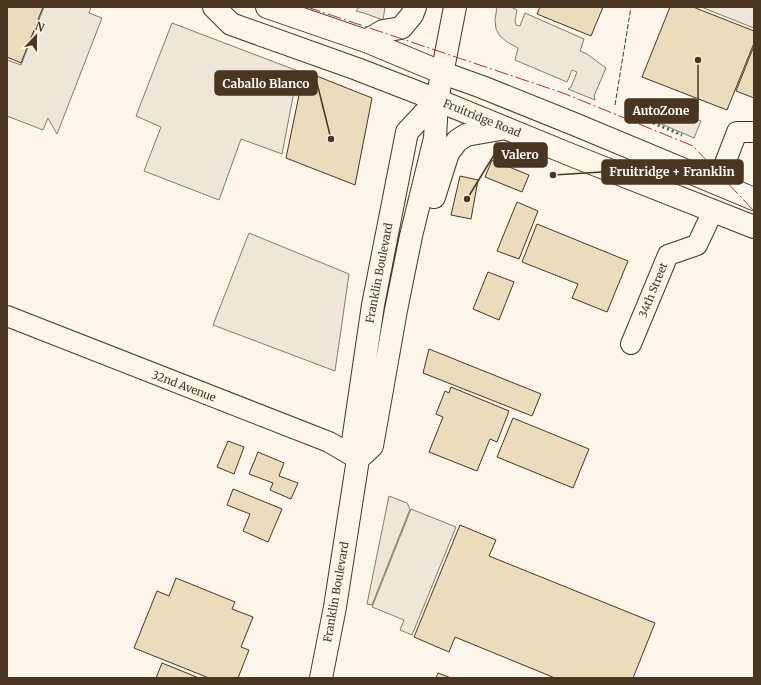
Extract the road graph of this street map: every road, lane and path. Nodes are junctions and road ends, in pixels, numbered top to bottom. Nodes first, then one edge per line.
1 (214, 7) edge
2 (267, 7) edge
3 (415, 7) edge
4 (455, 7) edge
5 (366, 41) junction
6 (442, 73) junction
7 (437, 100) junction
8 (506, 128) junction
9 (754, 132) edge
10 (718, 184) junction
11 (754, 199) edge
12 (713, 211) junction
13 (754, 227) edge
14 (411, 236) junction
15 (7, 316) edge
16 (632, 344) dead end
17 (358, 458) junction
18 (321, 678) edge

1 - 7 main road, Fruitridge Road
2 - 5 main road
3 - 5 main road
4 - 6 main road
5 - 6 main road
6 - 7 main road
6 - 10 main road
7 - 8 main road, Fruitridge Road
7 - 14 main road
7 - 17 main road, Franklin Boulevard
8 - 12 main road, Fruitridge Road
8 - 14 main road
9 - 10 street
10 - 11 main road
12 - 13 main road, Fruitridge Road
12 - 16 street, 34th Street
14 - 17 main road
15 - 17 street, 32nd Avenue
17 - 18 main road, Franklin Boulevard

